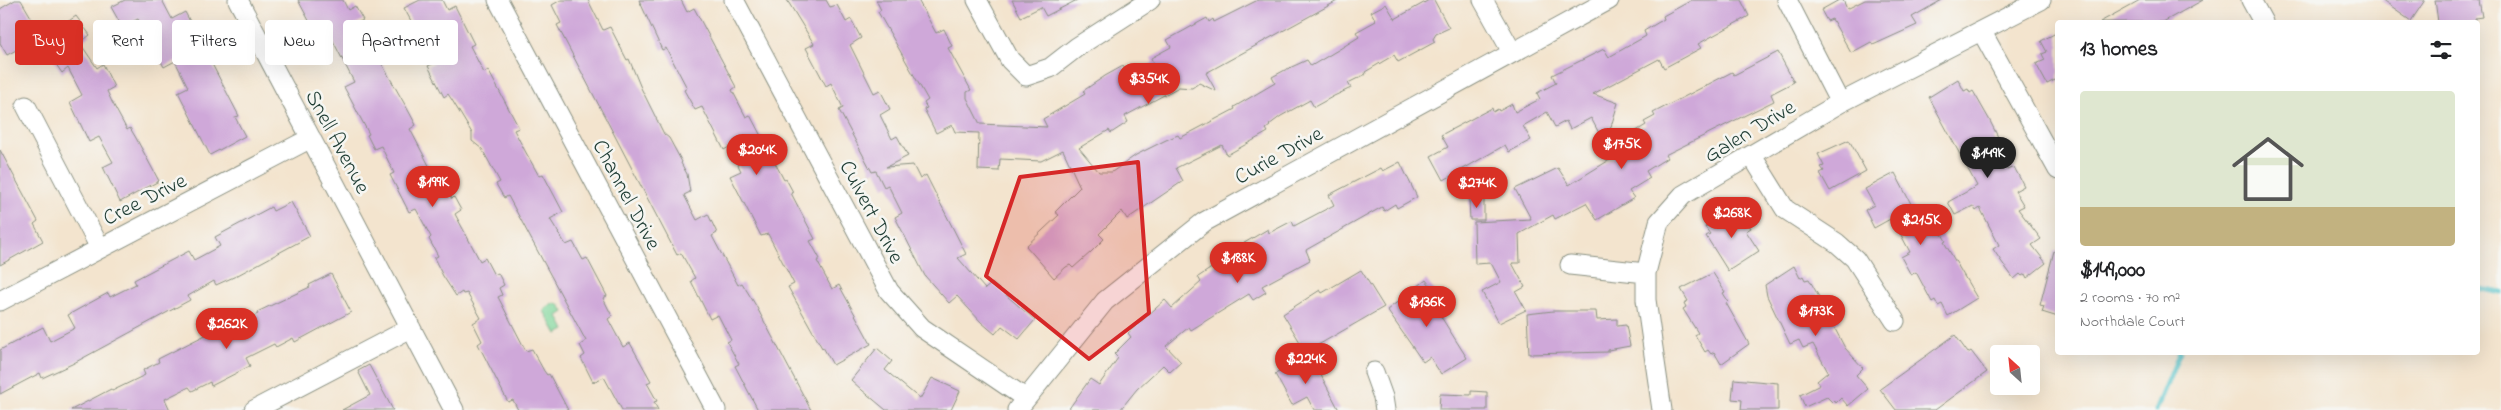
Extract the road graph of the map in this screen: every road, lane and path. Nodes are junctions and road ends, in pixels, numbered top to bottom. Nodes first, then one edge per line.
1 (238, 0) edge
2 (498, 0) edge
3 (734, 0) edge
4 (978, 0) edge
5 (1150, 0) edge
6 (1483, 0) edge
7 (1609, 0) edge
8 (1786, 0) edge
9 (2041, 0) edge
10 (2251, 0) edge
11 (2262, 20) edge
12 (1982, 32) junction
13 (1512, 52) junction
14 (1840, 103) junction
15 (26, 106) dead end
16 (311, 138) junction
17 (1752, 156) junction
18 (2055, 165) edge
19 (100, 248) junction
20 (1570, 265) dead end
21 (1646, 273) junction
22 (0, 301) edge
23 (1895, 321) dead end
24 (410, 328) junction
25 (1374, 372) dead end
26 (1021, 404) edge
27 (254, 410) edge
28 (454, 410) edge
29 (716, 410) edge
30 (1385, 410) edge
31 (1662, 410) edge

1 - 16 street, Snell Avenue
2 - 29 street, Channel Drive
3 - 26 street, Culvert Drive
4 - 5 street
6 - 13 street
7 - 13 street, Curie Drive
8 - 14 street
9 - 12 street, Galen Drive
10 - 11 street
12 - 14 street, Galen Drive
12 - 18 street
13 - 26 street, Curie Drive
14 - 17 street, Galen Drive
15 - 19 street
16 - 19 street, Cree Drive
16 - 24 street, Snell Avenue
17 - 21 street, Galen Drive
17 - 23 street
19 - 22 street, Cree Drive
20 - 21 street
21 - 31 street, Galen Drive
24 - 27 street
24 - 28 street, Snell Avenue
25 - 30 street

